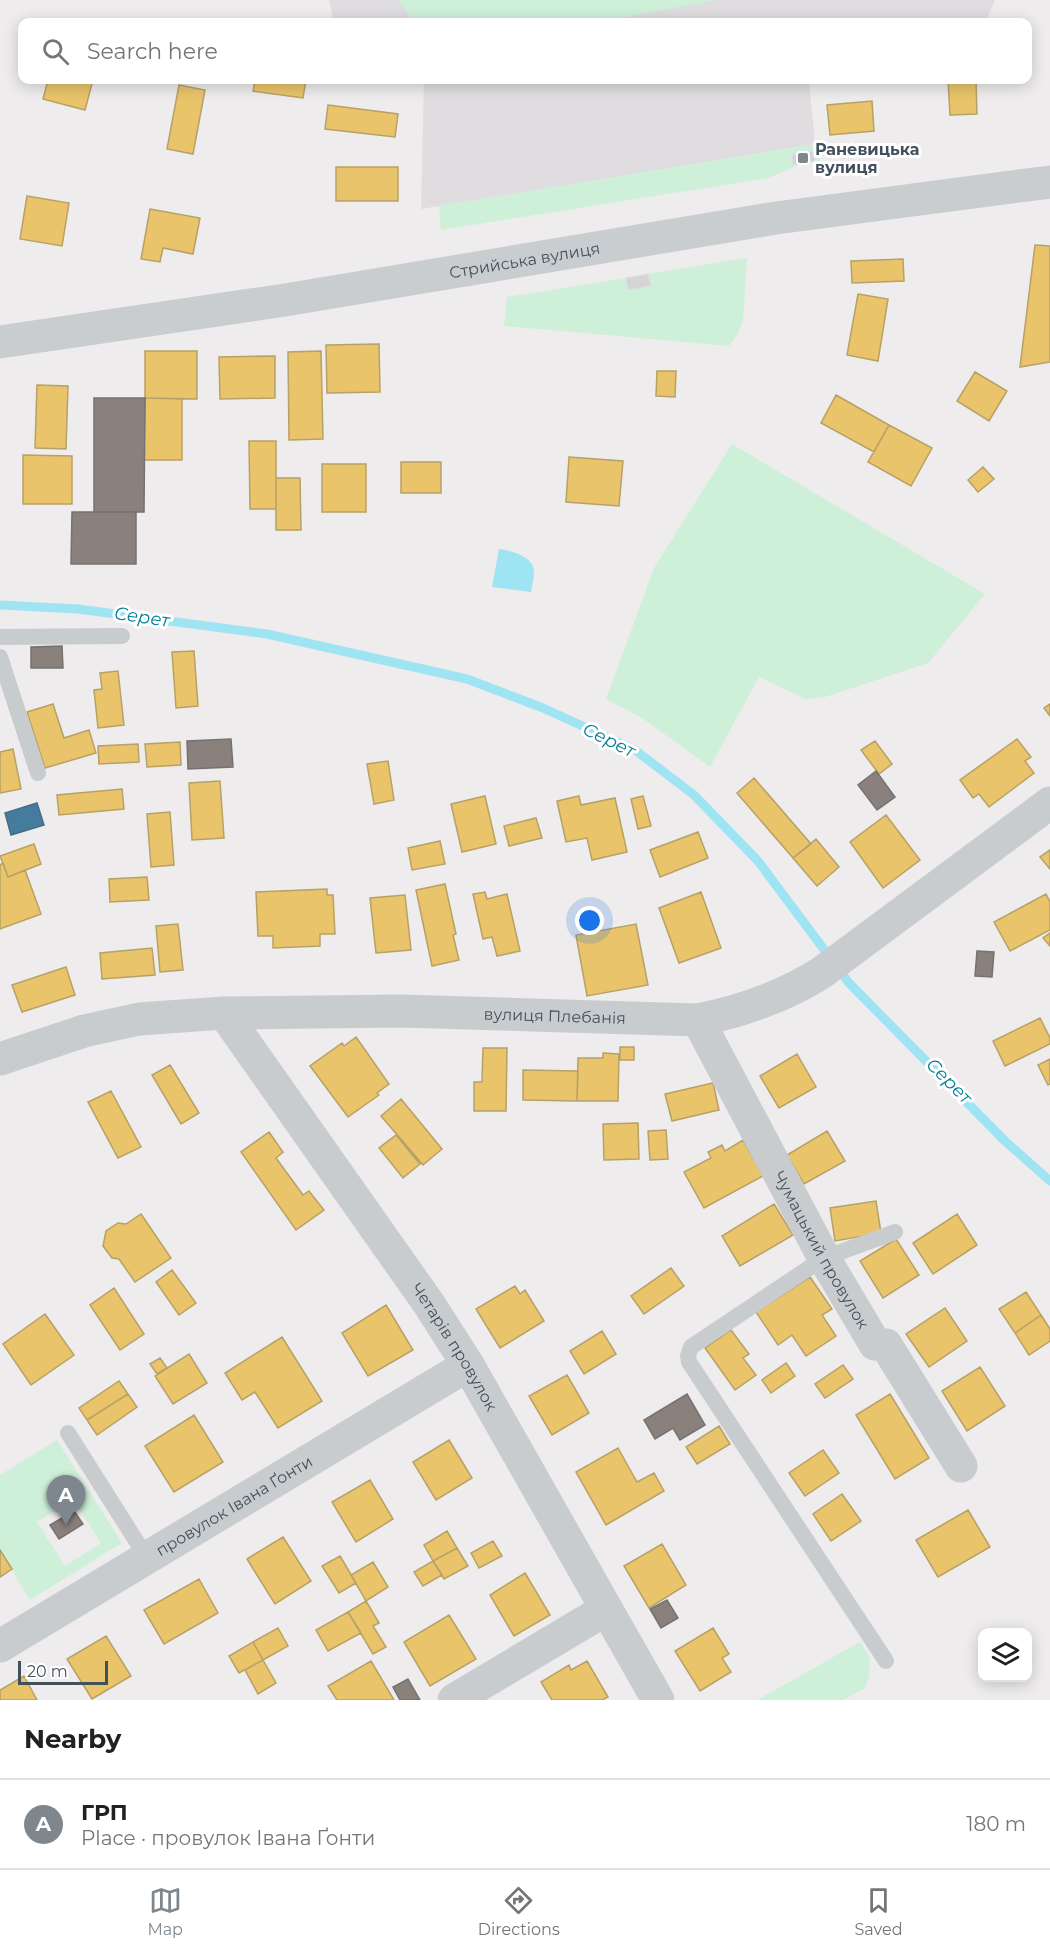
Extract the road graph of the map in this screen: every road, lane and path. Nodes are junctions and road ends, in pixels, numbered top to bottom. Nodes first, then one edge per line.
1 (1050, 182) edge
2 (0, 342) edge
3 (122, 636) dead end
4 (0, 637) edge
5 (0, 657) edge
6 (38, 773) dead end
7 (1050, 803) edge
8 (224, 1013) junction
9 (698, 1020) junction
10 (2, 1051) edge
11 (895, 1233) dead end
12 (824, 1258) junction
13 (468, 1365) junction
14 (68, 1433) dead end
15 (961, 1466) dead end
16 (147, 1558) junction
17 (605, 1610) junction
18 (0, 1646) edge
19 (886, 1661) dead end
20 (454, 1700) edge
21 (658, 1700) edge

1 - 2 main road, Стрийська вулиця
3 - 4 lane
5 - 6 lane
7 - 9 street, вулиця Плебанія
8 - 9 street, вулиця Плебанія
8 - 10 street, вулиця Плебанія
8 - 13 street, Четарів провулок
9 - 12 street, Чумацький провулок
11 - 12 lane
12 - 15 street, Чумацький провулок
12 - 19 lane
13 - 16 street, провулок Івана Ґонти
13 - 17 street, Четарів провулок
14 - 16 lane
16 - 18 street, провулок Івана Ґонти
17 - 20 street
17 - 21 street, Четарів провулок

